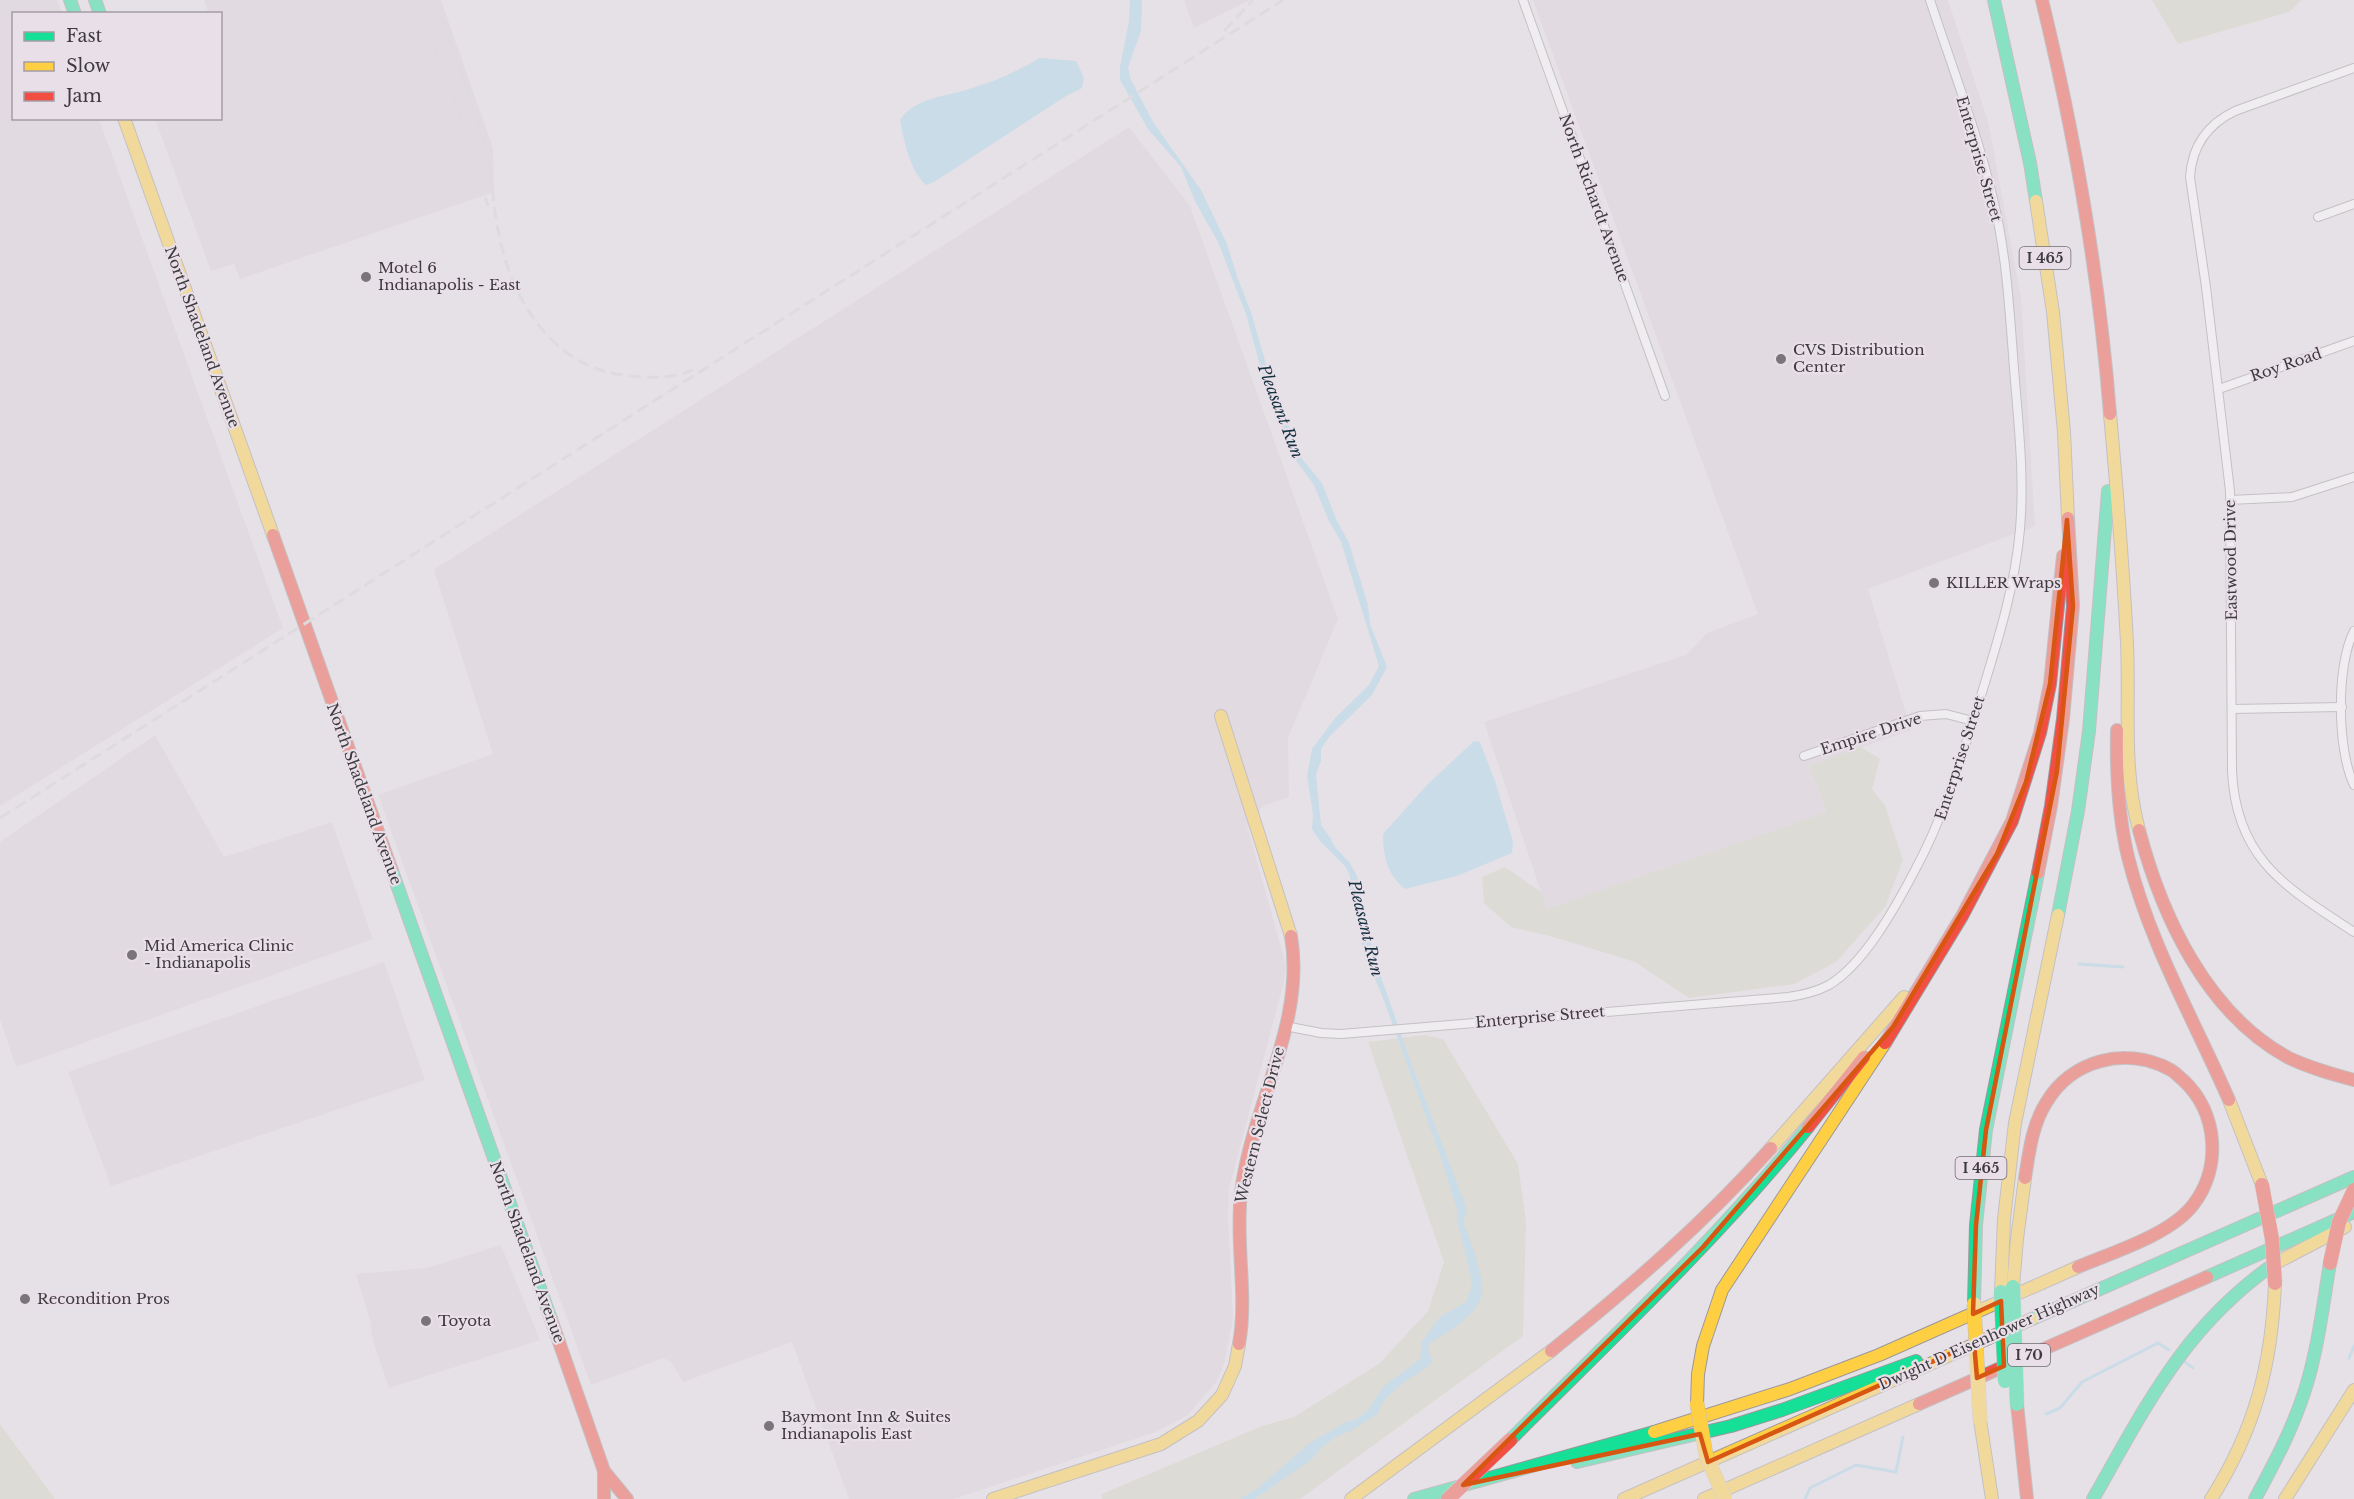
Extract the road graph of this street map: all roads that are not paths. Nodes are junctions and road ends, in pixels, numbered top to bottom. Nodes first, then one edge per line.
1 (1523, 0) edge
2 (1930, 0) edge
3 (1994, 0) edge
4 (2042, 0) edge
5 (2354, 68) edge
6 (125, 120) edge
7 (2354, 204) edge
8 (2318, 217) dead end
9 (2354, 341) edge
10 (2218, 389) junction
11 (1665, 396) dead end
12 (2111, 446) junction
13 (2354, 477) edge
14 (2230, 500) junction
15 (2067, 520) junction
16 (2121, 562) junction
17 (2354, 631) edge
18 (2342, 707) junction
19 (2232, 709) junction
20 (1221, 716) dead end
21 (1973, 721) junction
22 (1804, 756) dead end
23 (2354, 785) edge
24 (2354, 932) edge
25 (1926, 972) junction
26 (1285, 1026) junction
27 (1893, 1027) junction
28 (2354, 1080) edge
29 (2354, 1176) edge
30 (2354, 1190) edge
31 (2354, 1212) edge
32 (2354, 1223) edge
33 (2007, 1290) junction
34 (1963, 1348) junction
35 (2354, 1390) edge
36 (2012, 1406) junction
37 (604, 1471) junction
38 (1460, 1486) junction
39 (604, 1499) edge
40 (627, 1499) edge
41 (993, 1499) edge
42 (1351, 1499) edge
43 (1414, 1499) edge
44 (1448, 1499) edge
45 (1624, 1499) edge
46 (1704, 1499) edge
47 (1725, 1499) edge
48 (1992, 1499) edge
49 (2020, 1499) edge
50 (2026, 1499) edge
51 (2093, 1499) edge
52 (2211, 1499) edge
53 (2255, 1499) edge
54 (2285, 1499) edge

1 - 11 street, North Richardt Avenue
2 - 21 street, Enterprise Street
3 - 15 main road, I 465
4 - 12 main road, I 465
5 - 10 street, Eastwood Drive
6 - 37 main road, North Shadeland Avenue
7 - 8 street
9 - 10 street, Roy Road
10 - 14 street, Eastwood Drive
12 - 16 main road
12 - 33 main road, I 465
13 - 14 street
14 - 19 street, Eastwood Drive
15 - 25 main road
15 - 48 main road, I 465, bridge
16 - 28 main road
16 - 52 main road, bridge
17 - 18 street
18 - 19 street
18 - 23 street
19 - 24 street, Eastwood Drive
20 - 26 main road, Western Select Drive
21 - 22 street, Empire Drive
21 - 26 street, Enterprise Street
25 - 27 main road
25 - 42 main road
26 - 41 main road, Western Select Drive
27 - 44 main road, bridge
27 - 47 main road, bridge
29 - 34 main road, Dwight D Eisenhower Highway / I 70
30 - 53 main road, bridge
31 - 46 main road, I 70
32 - 51 main road
33 - 36 main road, I 465, bridge
33 - 38 main road
34 - 38 main road
34 - 45 main road, Dwight D Eisenhower Highway / I 70
35 - 54 main road
36 - 49 main road, I 465
36 - 50 main road
37 - 39 main road, North Shadeland Avenue
37 - 40 main road, North Shadeland Avenue
38 - 43 main road

